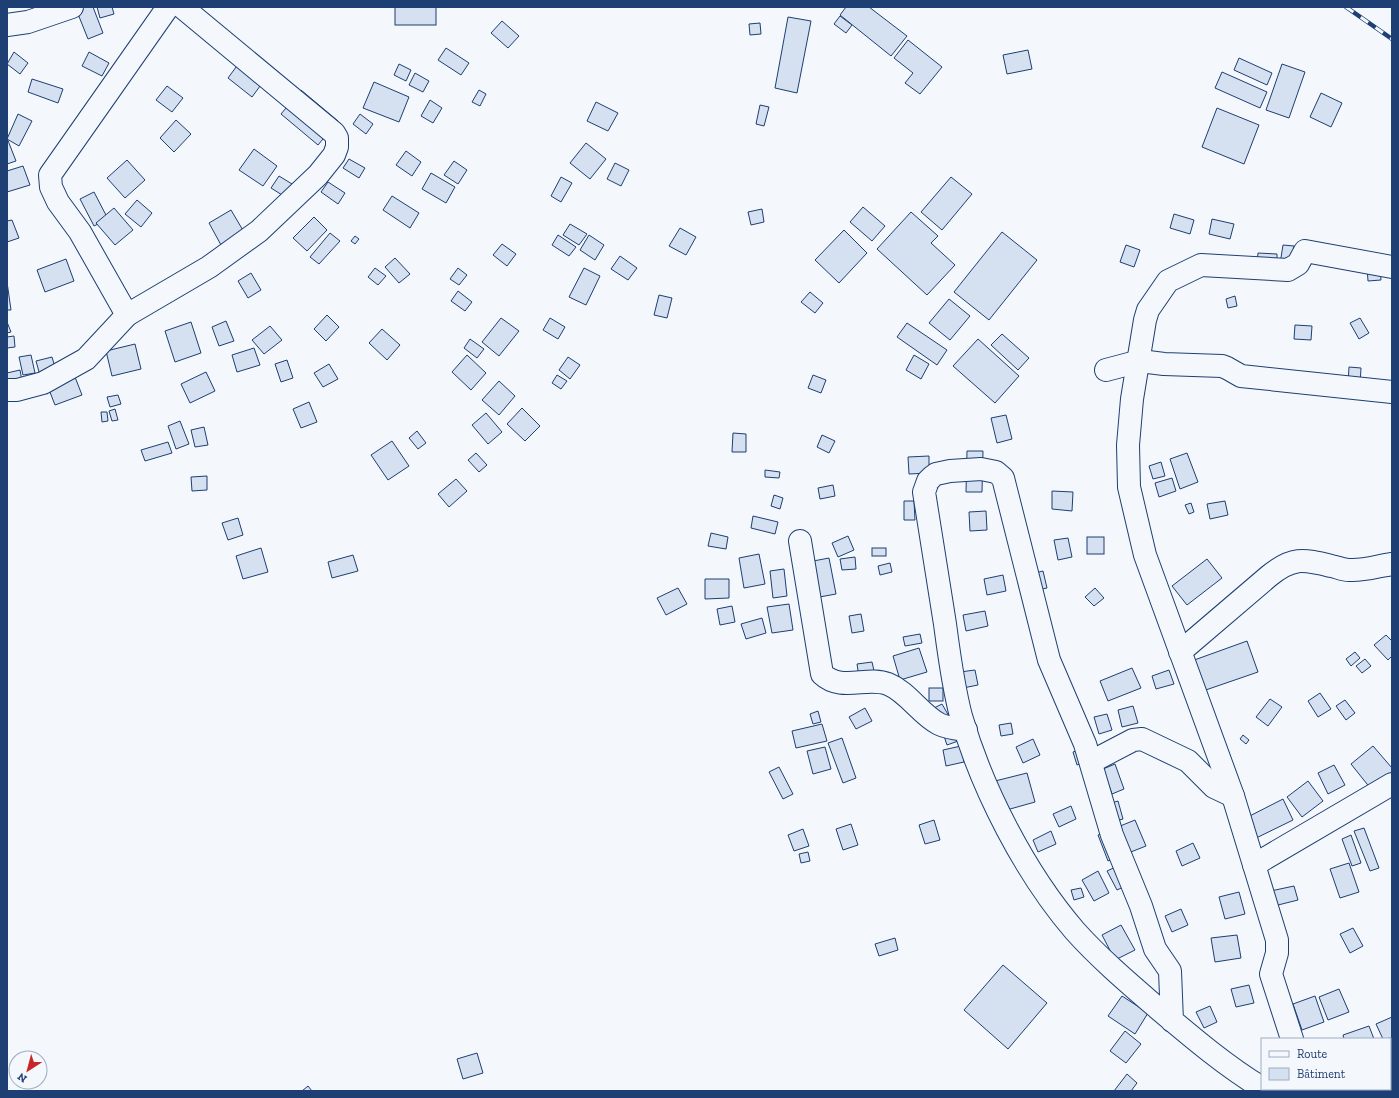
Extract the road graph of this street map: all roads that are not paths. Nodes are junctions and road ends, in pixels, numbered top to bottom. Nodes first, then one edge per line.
1 (72, 7) edge
2 (168, 7) edge
3 (182, 7) edge
4 (7, 25) edge
5 (1392, 267) edge
6 (127, 315) junction
7 (1140, 361) junction
8 (1106, 370) dead end
9 (7, 390) edge
10 (1392, 392) edge
11 (800, 541) dead end
12 (1392, 564) edge
13 (1180, 652) junction
14 (966, 730) junction
15 (1091, 762) junction
16 (1392, 784) edge
17 (1233, 796) junction
18 (1254, 865) junction
19 (1172, 1021) junction
20 (1292, 1038) edge
21 (1261, 1088) edge

1 - 4 street
2 - 6 street
3 - 6 street
5 - 7 street
6 - 9 street
7 - 8 street
7 - 10 street
7 - 13 street
11 - 14 street
12 - 13 street
13 - 17 street
14 - 15 street
14 - 19 street
15 - 17 street
15 - 19 street
16 - 18 street
17 - 18 street
18 - 20 street
19 - 21 street

